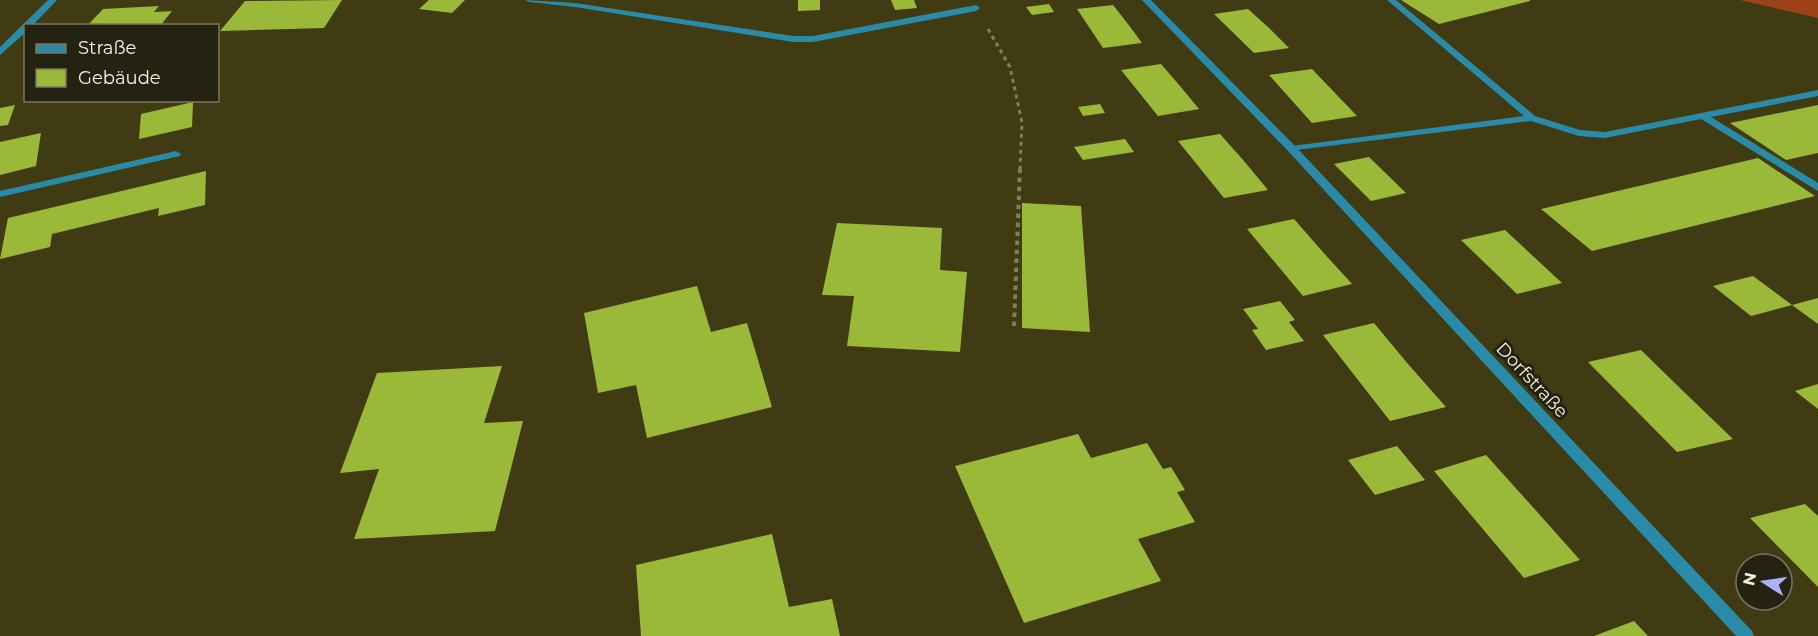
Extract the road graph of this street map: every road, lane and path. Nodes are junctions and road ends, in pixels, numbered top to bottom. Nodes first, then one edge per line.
1 (53, 0) edge
2 (529, 0) edge
3 (1146, 0) edge
4 (1391, 0) edge
5 (576, 2) edge
6 (975, 8) joint
7 (28, 24) edge
8 (24, 28) edge
9 (0, 52) edge
10 (1818, 93) edge
11 (1703, 116) junction
12 (1532, 118) junction
13 (1292, 148) junction
14 (176, 154) dead end
15 (1818, 188) edge
16 (0, 194) edge
17 (1014, 326) dead end
18 (1746, 636) edge

1 - 7 street
2 - 5 street
3 - 13 street, Dorfstraße
4 - 12 street
5 - 6 street
6 - 17 path
8 - 9 street
10 - 11 street
11 - 12 street
11 - 15 street
12 - 13 street
13 - 18 street, Dorfstraße
14 - 16 street

